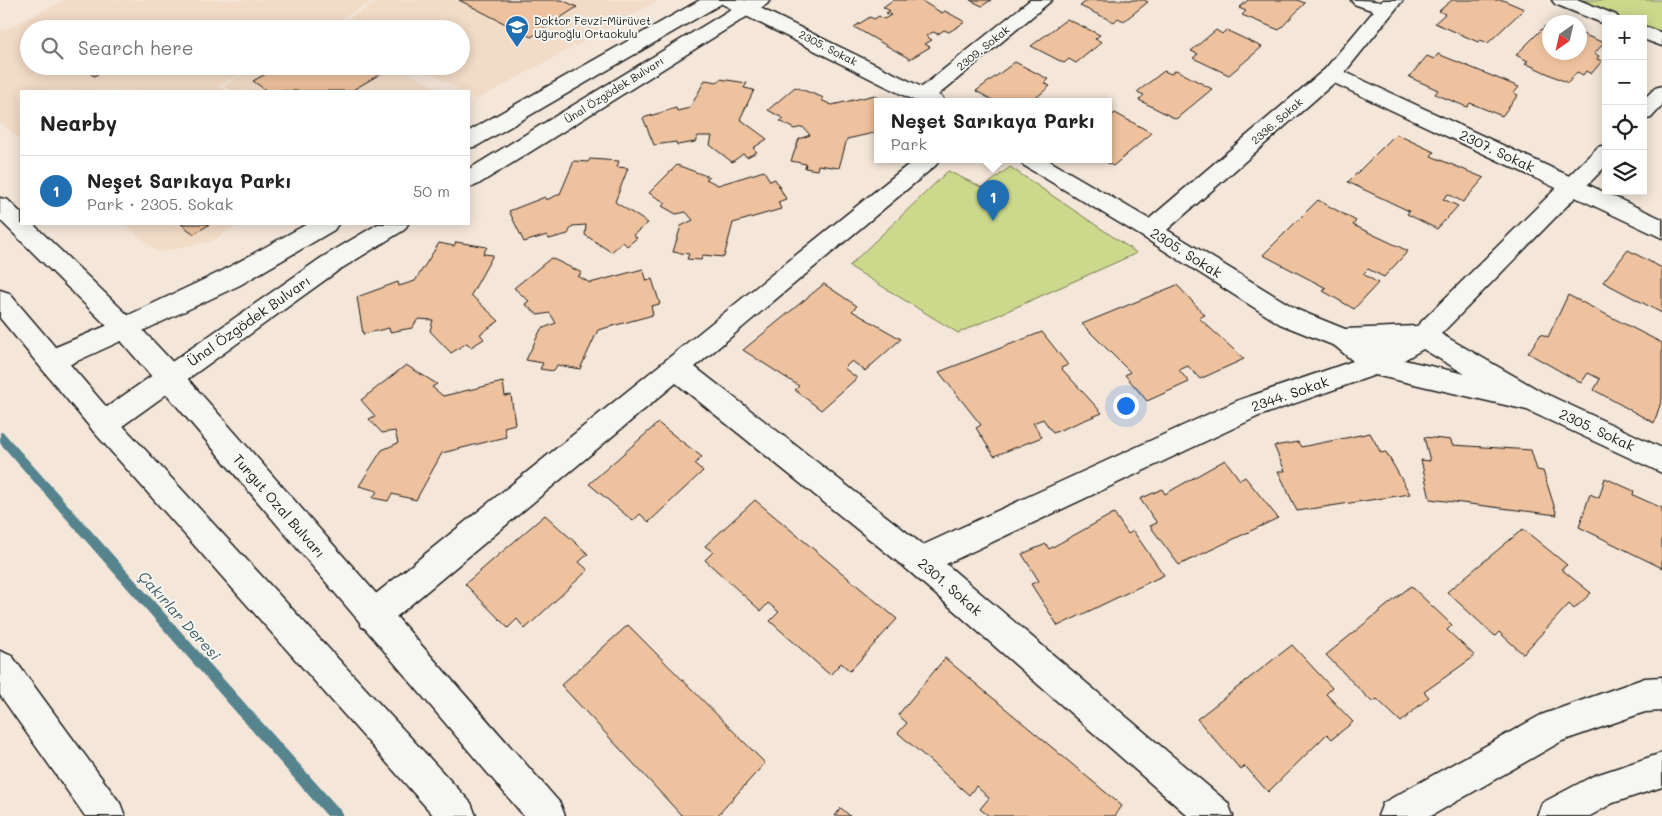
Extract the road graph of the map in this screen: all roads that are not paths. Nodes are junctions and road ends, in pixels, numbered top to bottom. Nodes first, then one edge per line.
1 (714, 0) edge
2 (1042, 0) edge
3 (1361, 0) edge
4 (1562, 0) edge
5 (745, 2) edge
6 (1388, 4) edge
7 (1602, 16) edge
8 (1647, 34) edge
9 (1662, 40) edge
10 (1332, 74) junction
11 (1662, 93) edge
12 (927, 98) edge
13 (930, 98) edge
14 (1647, 109) edge
15 (470, 140) edge
16 (1602, 156) edge
17 (924, 163) edge
18 (1036, 163) edge
19 (470, 178) edge
20 (1573, 186) junction
21 (0, 206) edge
22 (324, 225) edge
23 (394, 225) edge
24 (1662, 229) edge
25 (1151, 231) junction
26 (0, 300) edge
27 (125, 328) junction
28 (1423, 336) junction
29 (1344, 339) junction
30 (52, 360) junction
31 (1375, 364) junction
32 (677, 368) junction
33 (169, 377) junction
34 (1532, 400) junction
35 (104, 424) junction
36 (1662, 461) edge
37 (920, 561) junction
38 (373, 616) junction
39 (0, 667) edge
40 (1662, 694) edge
41 (1662, 770) edge
42 (107, 816) edge
43 (458, 816) edge
44 (547, 816) edge
45 (1215, 816) edge
46 (1396, 816) edge
47 (1555, 816) edge

1 - 15 street, Ünal Özgödek Bulvarı
2 - 13 street, 2309. Sokak
3 - 6 street
4 - 7 street
5 - 12 street, 2305. Sokak
5 - 19 street, Ünal Özgödek Bulvarı
6 - 10 street, 2336. Sokak
8 - 9 street
10 - 20 street, 2307. Sokak
10 - 25 street, 2336. Sokak
11 - 14 street
16 - 20 street, 2344. Sokak
17 - 32 street
18 - 25 street, 2305. Sokak
20 - 24 street, 2307. Sokak
20 - 28 street, 2344. Sokak
21 - 27 street, Turgut Ozal Bulvarı
22 - 27 street
23 - 33 street, Ünal Özgödek Bulvarı
25 - 29 street, 2305. Sokak
26 - 30 street
27 - 30 street
27 - 33 street, Turgut Ozal Bulvarı
28 - 29 street, 2305. Sokak
28 - 31 street, 2344. Sokak
28 - 34 street, 2305. Sokak
29 - 31 street, 2305. Sokak
30 - 35 street
31 - 34 street, 2305. Sokak
31 - 37 street, 2344. Sokak
32 - 37 street, 2301. Sokak
32 - 38 street
33 - 35 street, Ünal Özgödek Bulvarı
33 - 38 street, Turgut Ozal Bulvarı
34 - 36 street, 2305. Sokak
35 - 43 street
37 - 45 street, 2301. Sokak
38 - 44 street, Turgut Ozal Bulvarı
39 - 42 street
40 - 46 street
41 - 47 street

